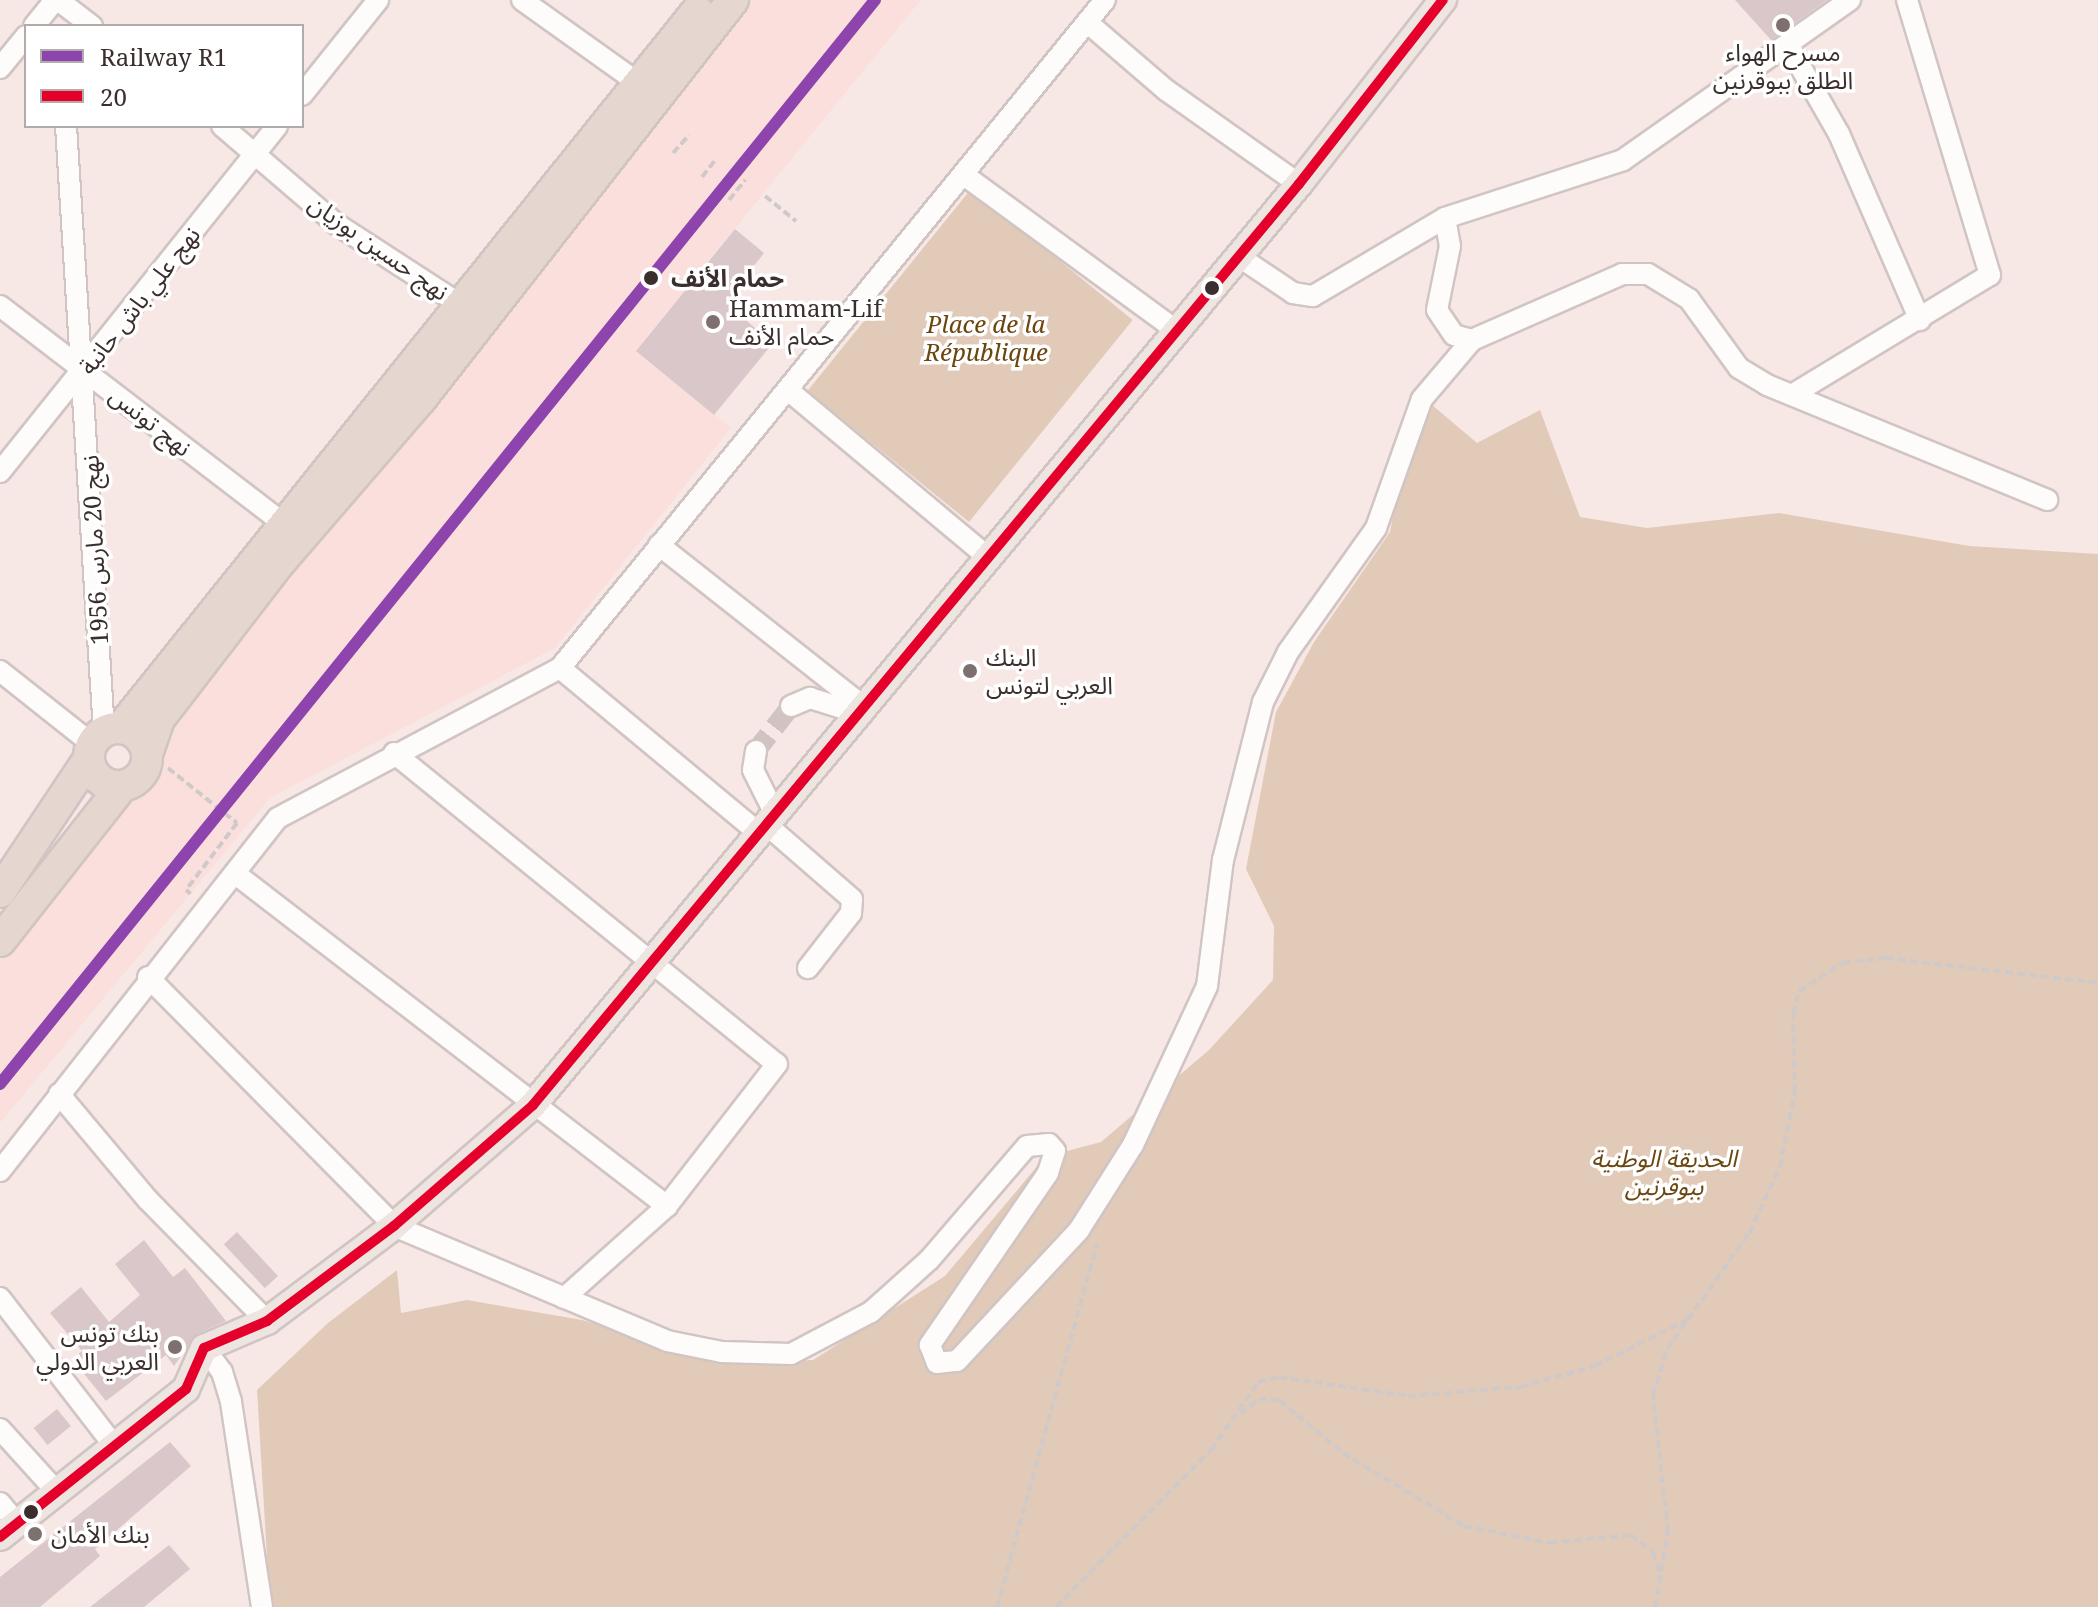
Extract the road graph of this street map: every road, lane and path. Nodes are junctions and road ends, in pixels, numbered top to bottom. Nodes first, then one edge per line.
1 (56, 0) edge
2 (378, 0) edge
3 (522, 0) edge
4 (707, 0) edge
5 (733, 0) edge
6 (1105, 0) edge
7 (1443, 0) edge
8 (1850, 0) edge
9 (1907, 0) edge
10 (1088, 23) junction
11 (36, 24) edge
12 (58, 24) edge
13 (89, 24) edge
14 (24, 38) edge
15 (1788, 45) junction
16 (0, 68) edge
17 (646, 88) junction
18 (304, 92) edge
19 (66, 128) edge
20 (225, 128) edge
21 (275, 128) edge
22 (689, 135) dead end
23 (256, 152) junction
24 (673, 153) dead end
25 (717, 158) dead end
26 (964, 175) junction
27 (702, 177) dead end
28 (745, 180) dead end
29 (1299, 184) junction
30 (765, 196) dead end
31 (729, 200) dead end
32 (1445, 218) junction
33 (796, 221) dead end
34 (1238, 256) junction
35 (0, 306) edge
36 (463, 306) junction
37 (1920, 320) junction
38 (1176, 330) junction
39 (1472, 340) junction
40 (84, 370) junction
41 (788, 390) junction
42 (1795, 393) junction
43 (0, 472) edge
44 (2047, 500) dead end
45 (293, 530) junction
46 (659, 545) junction
47 (985, 555) junction
48 (560, 668) junction
49 (0, 671) edge
50 (791, 706) dead end
51 (860, 710) junction
52 (102, 741) junction
53 (756, 751) tunnel mouth
54 (394, 753) junction
55 (147, 754) junction
56 (175, 776) dead end
57 (121, 787) junction
58 (768, 826) junction
59 (237, 875) junction
60 (186, 890) dead end
61 (0, 892) edge
62 (0, 941) edge
63 (654, 966) junction
64 (808, 968) dead end
65 (148, 977) junction
66 (2098, 983) edge
67 (59, 1094) junction
68 (533, 1105) junction
69 (0, 1171) edge
70 (667, 1206) junction
71 (394, 1226) junction
72 (1098, 1238) dead end
73 (0, 1298) edge
74 (564, 1298) junction
75 (1688, 1320) junction
76 (267, 1321) junction
77 (204, 1348) junction
78 (1238, 1416) junction
79 (0, 1429) edge
80 (113, 1444) junction
81 (56, 1491) junction
82 (6, 1521) edge
83 (1662, 1582) junction
84 (262, 1607) edge
85 (997, 1607) edge
86 (1056, 1607) edge
87 (1655, 1607) edge

1 - 11 street
1 - 12 street
1 - 13 street
2 - 18 street
3 - 17 street
4 - 17 highway
5 - 17 highway
6 - 10 street
7 - 29 main road
8 - 15 street
9 - 37 street
10 - 26 street
10 - 29 street
14 - 16 street
15 - 32 street
15 - 37 street
17 - 36 highway
17 - 45 highway
19 - 40 street, نهج 20 مارس 1956
20 - 23 street, نهج حسين بوزيان
21 - 23 street, نهج علي باش حانبة
22 - 24 path
23 - 36 street, نهج حسين بوزيان
23 - 40 street, نهج علي باش حانبة
25 - 27 path
26 - 38 street
26 - 41 street
28 - 31 path
29 - 34 main road
30 - 33 path
32 - 34 street
32 - 39 street
34 - 38 main road
35 - 40 street, نهج تونس
36 - 45 highway
37 - 42 street
38 - 47 main road
39 - 42 street
39 - 74 street
40 - 43 street, نهج علي باش حانبة
40 - 45 street, نهج تونس
40 - 52 street, نهج 20 مارس 1956
41 - 46 street
41 - 47 street
42 - 44 street
45 - 52 highway
45 - 55 highway
46 - 48 street
46 - 51 street
47 - 51 main road
48 - 54 street
48 - 58 street
49 - 52 street
50 - 51 street
51 - 58 main road
52 - 55 highway
52 - 57 highway
52 - 61 highway
53 - 58 street
54 - 59 street
54 - 63 street
55 - 57 highway
56 - 60 path
57 - 62 highway
58 - 63 main road
58 - 64 street
59 - 65 street
59 - 68 street
63 - 68 main road
63 - 70 street
65 - 67 street
65 - 71 street
66 - 75 path
67 - 69 street
67 - 76 street
68 - 70 street
68 - 71 main road
70 - 74 street
71 - 74 street
71 - 76 main road
72 - 85 path
73 - 80 street
75 - 78 path
75 - 83 path
76 - 77 main road
77 - 80 main road
77 - 84 street
78 - 83 path
78 - 86 path
79 - 81 street
80 - 81 main road
81 - 82 main road
83 - 87 path

